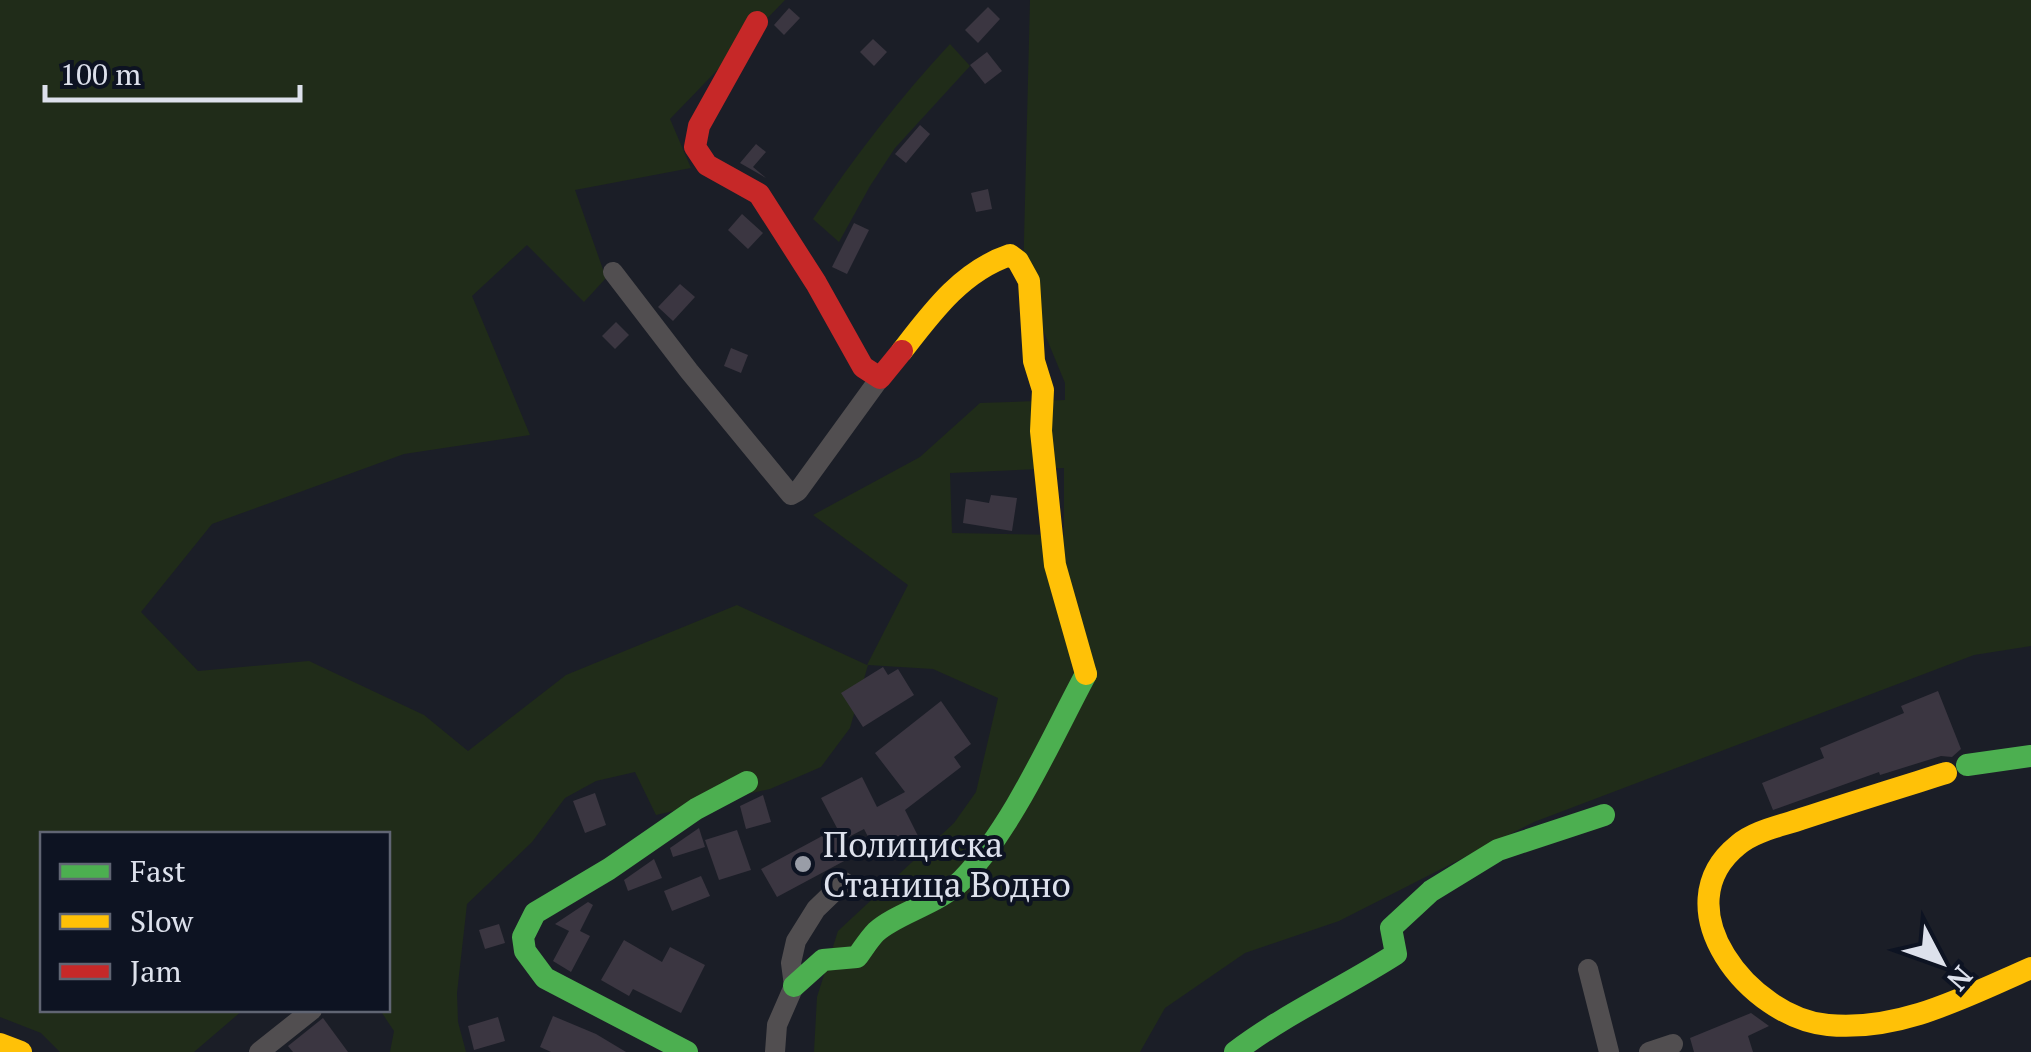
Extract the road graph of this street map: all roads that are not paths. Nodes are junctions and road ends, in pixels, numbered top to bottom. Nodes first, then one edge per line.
1 (757, 22) dead end
2 (614, 272) dead end
3 (880, 378) junction
4 (2031, 756) edge
5 (747, 782) dead end
6 (1604, 815) dead end
7 (844, 882) dead end
8 (2031, 968) edge
9 (1588, 969) dead end
10 (794, 986) junction
11 (309, 1012) edge
12 (0, 1044) edge
13 (1673, 1044) dead end
14 (21, 1052) edge
15 (259, 1052) edge
16 (687, 1052) edge
17 (776, 1052) edge
18 (1236, 1052) edge
19 (1610, 1052) edge
20 (1648, 1052) edge

1 - 3 street
2 - 3 street
3 - 10 street
4 - 8 street
5 - 16 street
6 - 18 street
7 - 10 street
9 - 19 street
10 - 17 street
11 - 15 street
12 - 14 street
13 - 20 street

